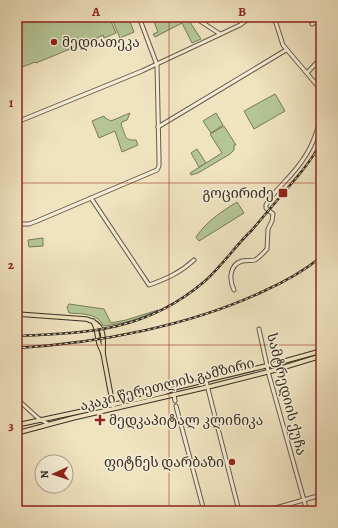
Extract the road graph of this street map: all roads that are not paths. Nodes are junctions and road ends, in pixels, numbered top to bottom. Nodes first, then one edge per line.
1 (139, 17) edge
2 (194, 17) edge
3 (251, 17) edge
4 (274, 17) edge
5 (321, 19) edge
6 (312, 24) dead end
7 (220, 34) junction
8 (286, 50) junction
9 (321, 58) edge
10 (157, 65) junction
11 (306, 73) junction
12 (321, 90) edge
13 (321, 116) edge
14 (17, 122) edge
15 (158, 127) junction
16 (91, 198) junction
17 (17, 224) edge
18 (194, 260) dead end
19 (234, 290) dead end
20 (17, 314) edge
21 (259, 329) dead end
22 (321, 350) edge
23 (321, 356) edge
24 (267, 365) junction
25 (268, 371) junction
26 (206, 381) junction
27 (207, 387) junction
28 (174, 395) junction
29 (17, 398) edge
30 (175, 401) dead end
31 (113, 404) junction
32 (176, 406) dead end
33 (114, 409) junction
34 (42, 420) junction
35 (48, 424) junction
36 (17, 425) edge
37 (17, 433) edge
38 (321, 495) edge
39 (304, 500) junction
40 (321, 507) edge
41 (204, 511) edge
42 (239, 511) edge
43 (265, 511) edge
44 (307, 511) edge

1 - 10 street
2 - 7 street
3 - 7 street
4 - 8 street
5 - 6 street
7 - 10 street
8 - 11 street
8 - 15 street
9 - 11 street
10 - 14 street
10 - 15 street
11 - 12 street
13 - 19 street
15 - 16 street
16 - 17 street
16 - 18 street
20 - 31 main road
21 - 24 street, სამტრედიის ქუჩა
22 - 24 main road, აკაკი წერეთლის გამზირი
23 - 25 main road, აკაკი წერეთლის გამზირი
24 - 25 street, სამტრედიის ქუჩა
24 - 26 main road, აკაკი წერეთლის გამზირი
25 - 27 main road, აკაკი წერეთლის გამზირი
25 - 39 street, სამტრედიის ქუჩა
26 - 27 street
26 - 31 main road, აკაკი წერეთლის გამზირი
27 - 28 main road, აკაკი წერეთლის გამზირი
27 - 42 street
28 - 30 street
28 - 33 main road, აკაკი წერეთლის გამზირი
29 - 34 street
31 - 33 main road
31 - 34 main road, აკაკი წერეთლის გამზირი
32 - 41 street
33 - 35 main road, აკაკი წერეთლის გამზირი
34 - 35 street
34 - 36 main road, აკაკი წერეთლის გამზირი
35 - 37 main road, აკაკი წერეთლის გამზირი
38 - 39 street
39 - 43 street
39 - 44 street, სამტრედიის ქუჩა
40 - 44 street

